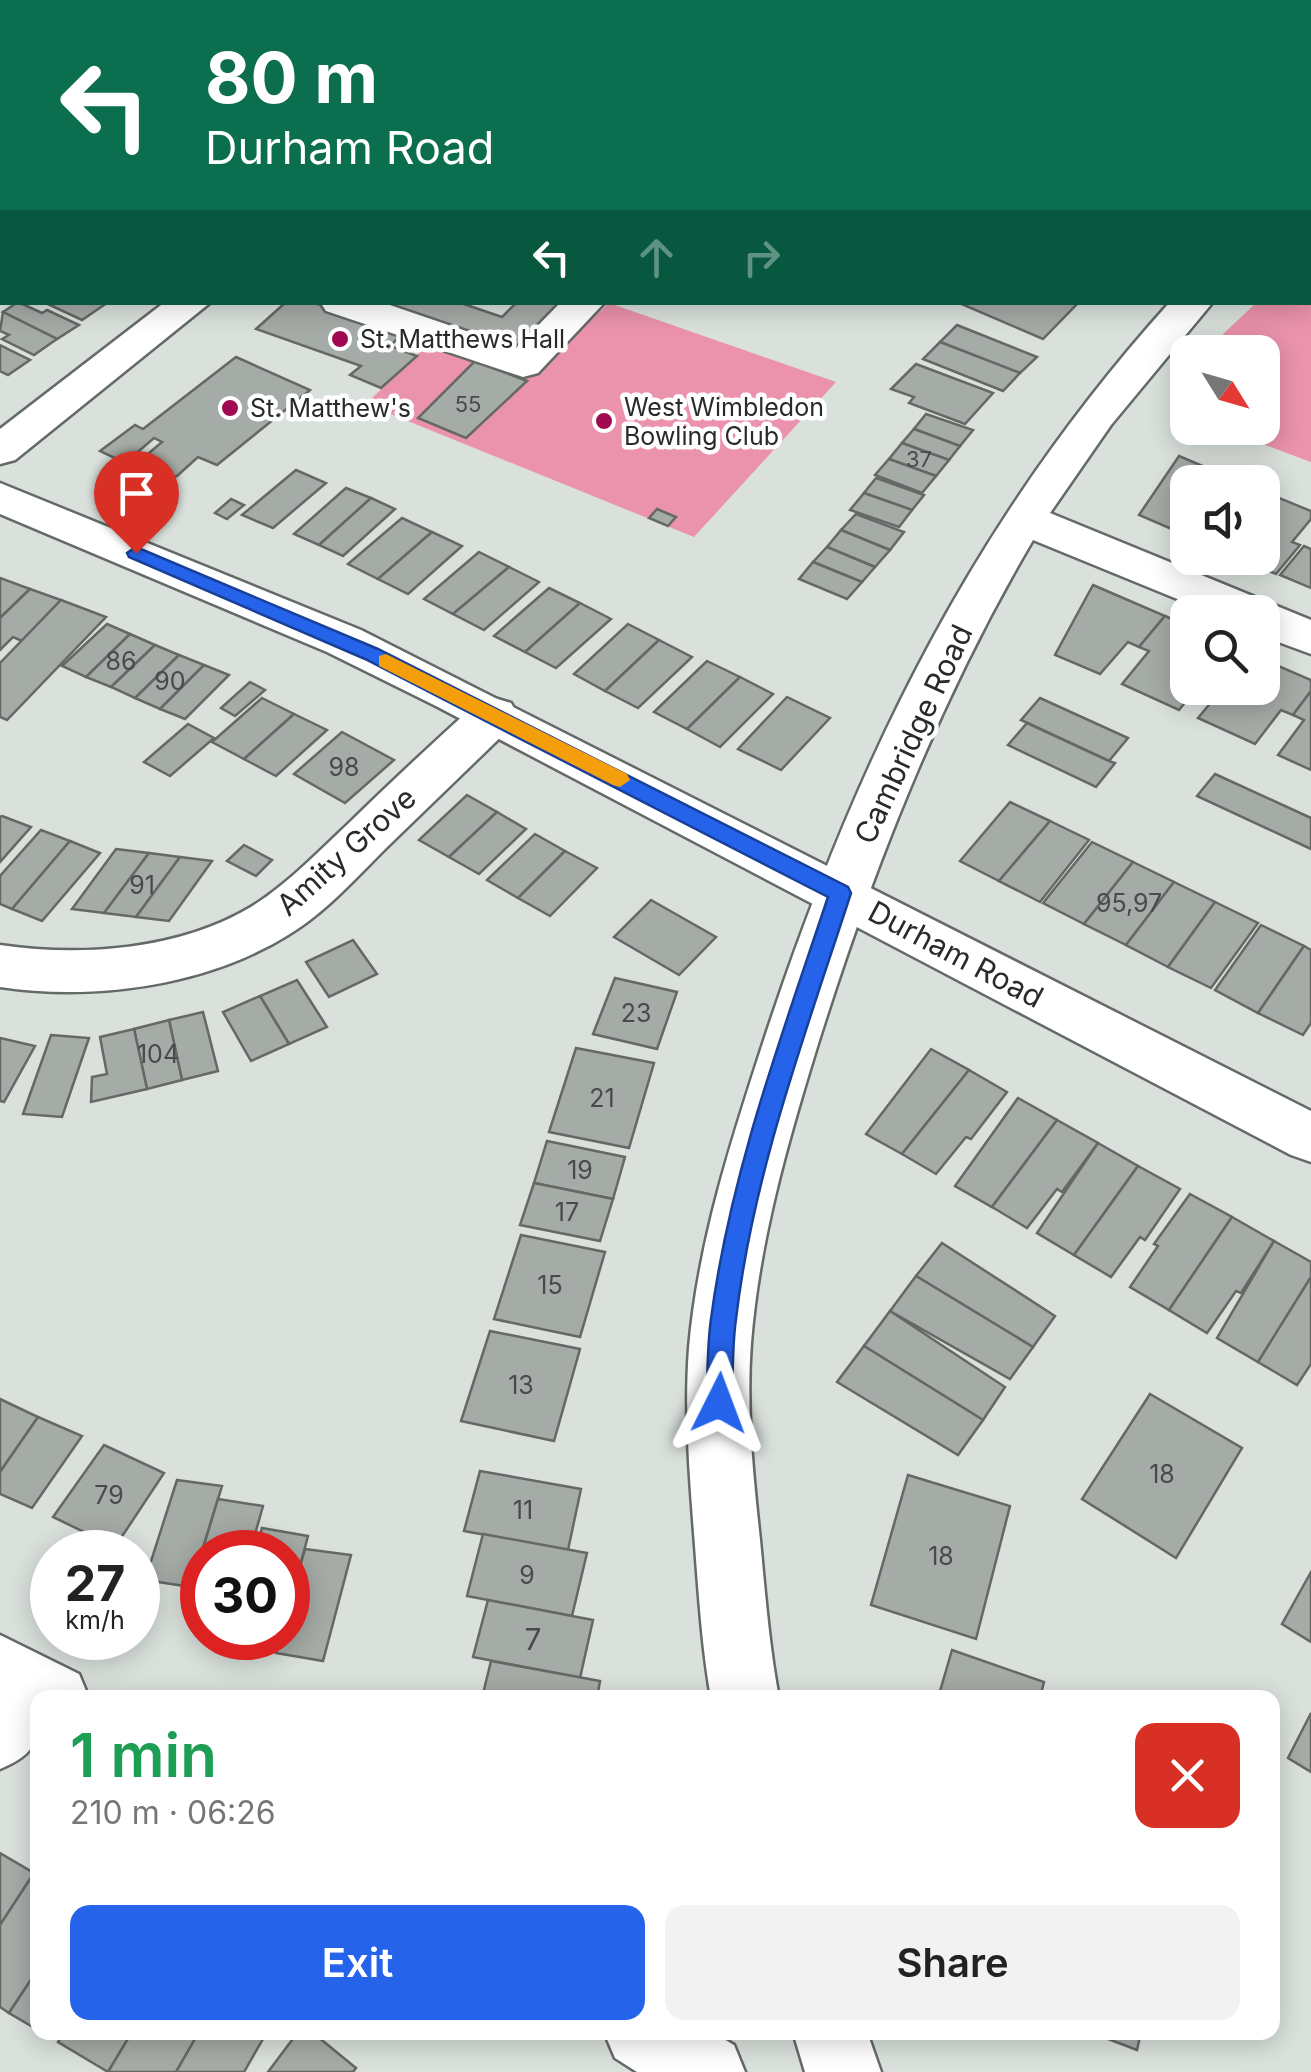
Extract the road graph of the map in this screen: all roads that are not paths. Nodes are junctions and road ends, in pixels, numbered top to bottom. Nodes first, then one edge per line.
1 (187, 305) edge
2 (349, 305) edge
3 (582, 305) edge
4 (1190, 305) edge
5 (0, 450) edge
6 (0, 497) edge
7 (1024, 519) junction
8 (1210, 595) edge
9 (1280, 625) edge
10 (1311, 638) edge
11 (494, 715) junction
12 (840, 893) junction
13 (0, 966) edge
14 (1311, 1138) edge
15 (743, 1690) edge
16 (654, 2040) edge
17 (833, 2040) edge
18 (707, 2072) edge
19 (843, 2072) edge

1 - 5 street
2 - 3 street
4 - 7 street, Cambridge Road
6 - 11 street, Durham Road
7 - 8 street
7 - 12 street, Cambridge Road
9 - 10 street
11 - 12 street, Durham Road
11 - 13 street, Amity Grove
12 - 14 street, Durham Road
12 - 15 street, Cambridge Road
16 - 18 street
17 - 19 street

